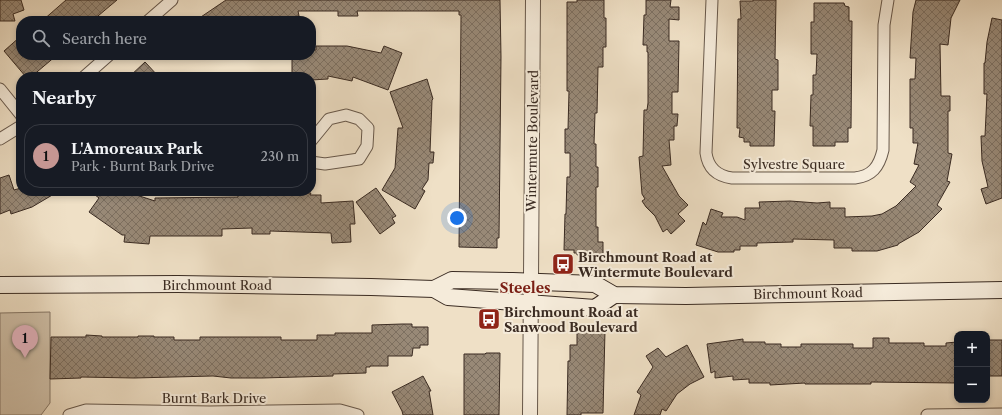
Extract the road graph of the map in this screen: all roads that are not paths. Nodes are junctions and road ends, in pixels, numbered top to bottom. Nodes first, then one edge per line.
1 (172, 0) edge
2 (533, 0) edge
3 (712, 0) edge
4 (888, 0) edge
5 (154, 16) edge
6 (103, 60) edge
7 (90, 72) edge
8 (0, 88) edge
9 (16, 109) edge
10 (16, 129) edge
11 (316, 135) edge
12 (0, 138) edge
13 (316, 163) edge
14 (531, 281) junction
15 (0, 286) edge
16 (434, 289) junction
17 (1002, 290) edge
18 (614, 295) junction
19 (530, 303) junction
20 (210, 414) edge
21 (1002, 414) edge
22 (69, 415) edge
23 (358, 415) edge
24 (530, 415) edge
25 (927, 415) edge

1 - 5 street
2 - 14 street, Wintermute Boulevard
3 - 4 street, Sylvestre Square
6 - 7 street
8 - 9 street
10 - 12 street
11 - 13 street
14 - 16 main road, Birchmount Road
14 - 18 main road, Birchmount Road
14 - 19 street, Wintermute Boulevard
15 - 16 main road, Birchmount Road
16 - 19 main road, Birchmount Road
17 - 18 main road, Birchmount Road
18 - 19 main road, Birchmount Road
19 - 24 street, Wintermute Boulevard
20 - 22 street, Burnt Bark Drive
20 - 23 street, Burnt Bark Drive
21 - 25 street

